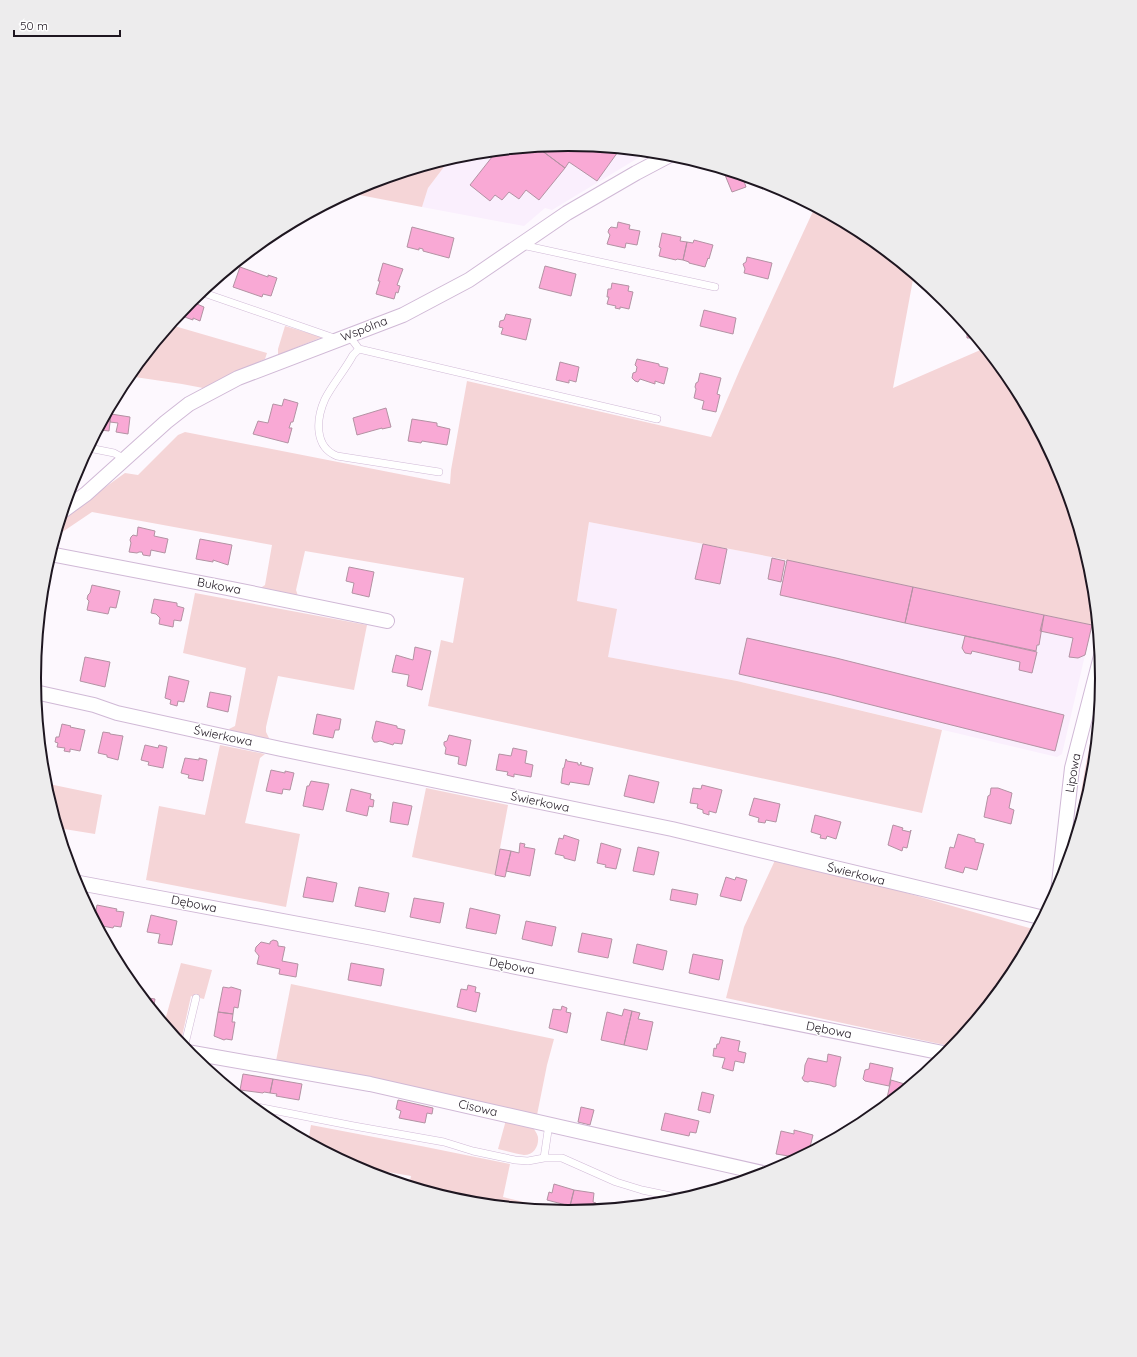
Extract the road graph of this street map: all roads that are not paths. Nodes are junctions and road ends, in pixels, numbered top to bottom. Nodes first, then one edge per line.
1 (661, 160) edge
2 (520, 244) junction
3 (715, 287) dead end
4 (208, 294) edge
5 (351, 334) junction
6 (337, 339) junction
7 (359, 348) junction
8 (657, 419) dead end
9 (93, 449) edge
10 (125, 459) junction
11 (439, 472) dead end
12 (70, 505) edge
13 (56, 555) edge
14 (388, 621) dead end
15 (1096, 676) edge
16 (41, 693) edge
17 (1061, 867) edge
18 (83, 884) edge
19 (1039, 917) edge
20 (196, 998) dead end
21 (186, 1040) edge
22 (940, 1052) edge
23 (199, 1054) edge
24 (262, 1108) edge
25 (549, 1124) junction
26 (544, 1158) junction
27 (756, 1171) edge
28 (671, 1196) edge

1 - 2 street, Wspólna
2 - 3 lane
2 - 5 street, Wspólna
4 - 6 lane
5 - 6 street, Wspólna
5 - 7 lane
6 - 10 street, Wspólna
7 - 8 lane
7 - 11 lane
9 - 10 lane
10 - 12 street, Wspólna
13 - 14 street, Bukowa
15 - 17 street, Lipowa
16 - 19 street, Świerkowa
18 - 22 street, Dębowa
20 - 21 lane
23 - 25 street, Cisowa
24 - 26 lane
25 - 26 lane
25 - 27 street, Cisowa
26 - 28 lane

